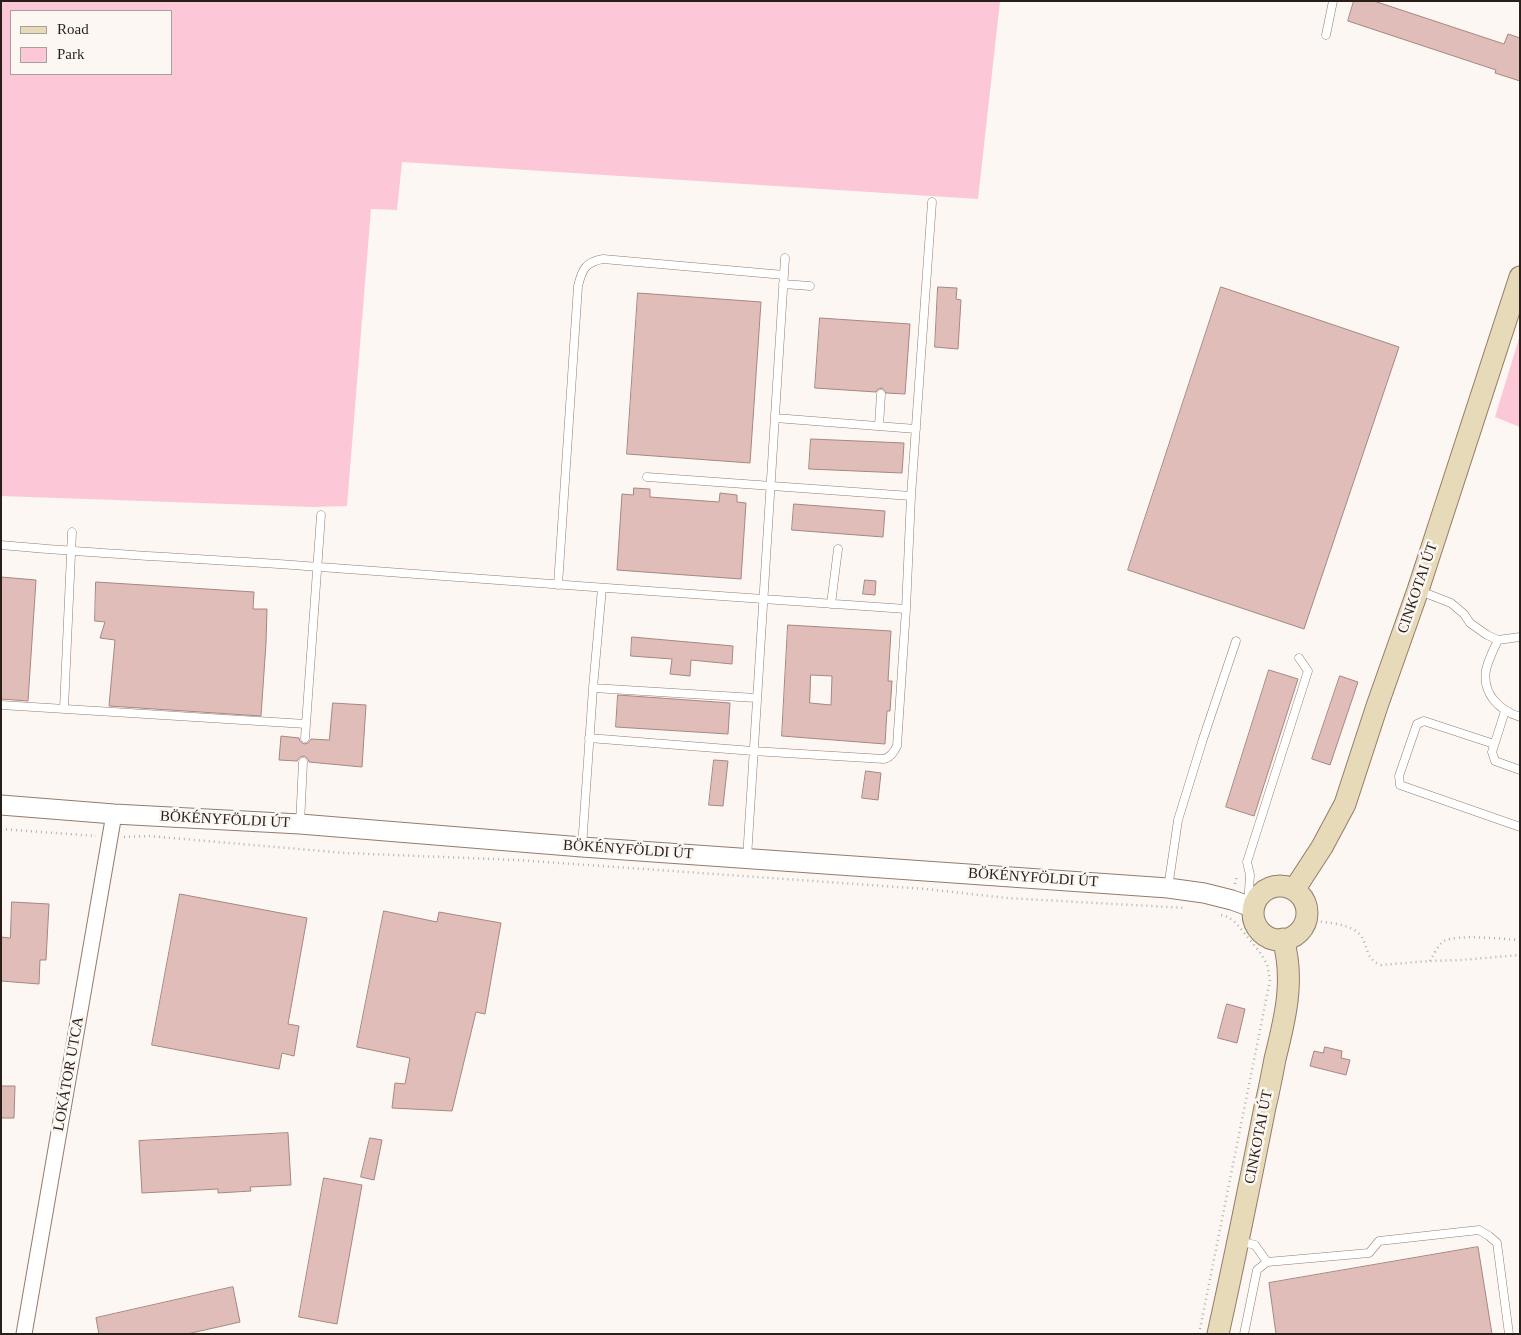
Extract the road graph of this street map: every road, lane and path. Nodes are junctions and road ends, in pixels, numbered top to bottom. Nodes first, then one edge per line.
1 (1333, 1) edge
2 (1326, 35) dead end
3 (932, 202) dead end
4 (785, 258) dead end
5 (784, 275) junction
6 (1520, 277) edge
7 (783, 284) junction
8 (810, 286) dead end
9 (881, 394) dead end
10 (775, 418) junction
11 (879, 426) junction
12 (916, 429) junction
13 (648, 477) dead end
14 (770, 486) junction
15 (911, 496) junction
16 (321, 515) dead end
17 (72, 532) dead end
18 (1, 545) edge
19 (838, 549) dead end
20 (71, 551) junction
21 (318, 566) junction
22 (558, 585) junction
23 (602, 588) junction
24 (1418, 590) junction
25 (763, 599) junction
26 (831, 604) junction
27 (906, 609) junction
28 (1520, 637) edge
29 (1498, 640) junction
30 (1236, 641) dead end
31 (1298, 658) dead end
32 (593, 688) junction
33 (756, 698) junction
34 (1, 705) edge
35 (64, 708) junction
36 (1505, 711) junction
37 (1520, 717) edge
38 (306, 724) junction
39 (305, 738) dead end
40 (589, 738) junction
41 (1494, 744) junction
42 (753, 751) junction
43 (303, 762) dead end
44 (1520, 770) edge
45 (1, 805) edge
46 (114, 814) junction
47 (300, 824) junction
48 (1520, 827) edge
49 (1, 829) edge
50 (110, 837) junction
51 (582, 847) junction
52 (747, 858) junction
53 (1168, 888) junction
54 (1294, 890) junction
55 (1251, 907) junction
56 (1190, 908) dead end
57 (1215, 914) dead end
58 (1306, 920) junction
59 (1283, 940) junction
60 (1520, 940) edge
61 (1520, 955) edge
62 (1430, 960) junction
63 (1239, 1241) junction
64 (1266, 1262) junction
65 (24, 1334) edge
66 (1199, 1334) edge
67 (1218, 1334) edge
68 (1244, 1334) edge
69 (1509, 1334) edge

1 - 2 lane
3 - 12 lane
4 - 5 lane
5 - 7 lane
5 - 22 lane
6 - 24 main road, CINKOTAI ÚT
7 - 8 lane
7 - 10 lane
9 - 11 lane
10 - 11 lane
10 - 14 lane
11 - 12 lane
12 - 15 lane
13 - 14 lane
14 - 15 lane
14 - 25 lane
15 - 27 lane
16 - 21 lane
17 - 20 lane
18 - 20 lane
19 - 26 lane
20 - 21 lane
20 - 35 lane
21 - 22 lane
21 - 38 lane
22 - 23 lane
23 - 25 lane
23 - 32 lane
24 - 29 lane
24 - 54 main road, CINKOTAI ÚT
25 - 26 lane
25 - 33 lane
26 - 27 lane
27 - 42 lane
28 - 29 lane
29 - 36 lane
30 - 53 lane
31 - 55 lane
32 - 33 lane
32 - 40 lane
33 - 42 lane
34 - 35 lane
35 - 38 lane
36 - 37 lane
36 - 41 lane
38 - 39 lane
40 - 42 lane
40 - 51 lane
41 - 44 lane
41 - 48 lane
42 - 52 lane
43 - 47 lane
45 - 46 street, BÖKÉNYFÖLDI ÚT
46 - 47 street, BÖKÉNYFÖLDI ÚT
46 - 50 street, LOKÁTOR UTCA
47 - 51 street, BÖKÉNYFÖLDI ÚT
49 - 50 path
50 - 56 path
50 - 65 street, LOKÁTOR UTCA
51 - 52 street, BÖKÉNYFÖLDI ÚT
52 - 53 street, BÖKÉNYFÖLDI ÚT
53 - 55 street, BÖKÉNYFÖLDI ÚT
54 - 55 main road
54 - 58 main road
55 - 59 main road
57 - 66 path
58 - 59 main road
58 - 62 path
59 - 63 main road, CINKOTAI ÚT
60 - 62 path
61 - 62 path
63 - 64 lane
63 - 67 main road, CINKOTAI ÚT
64 - 68 lane
64 - 69 lane

